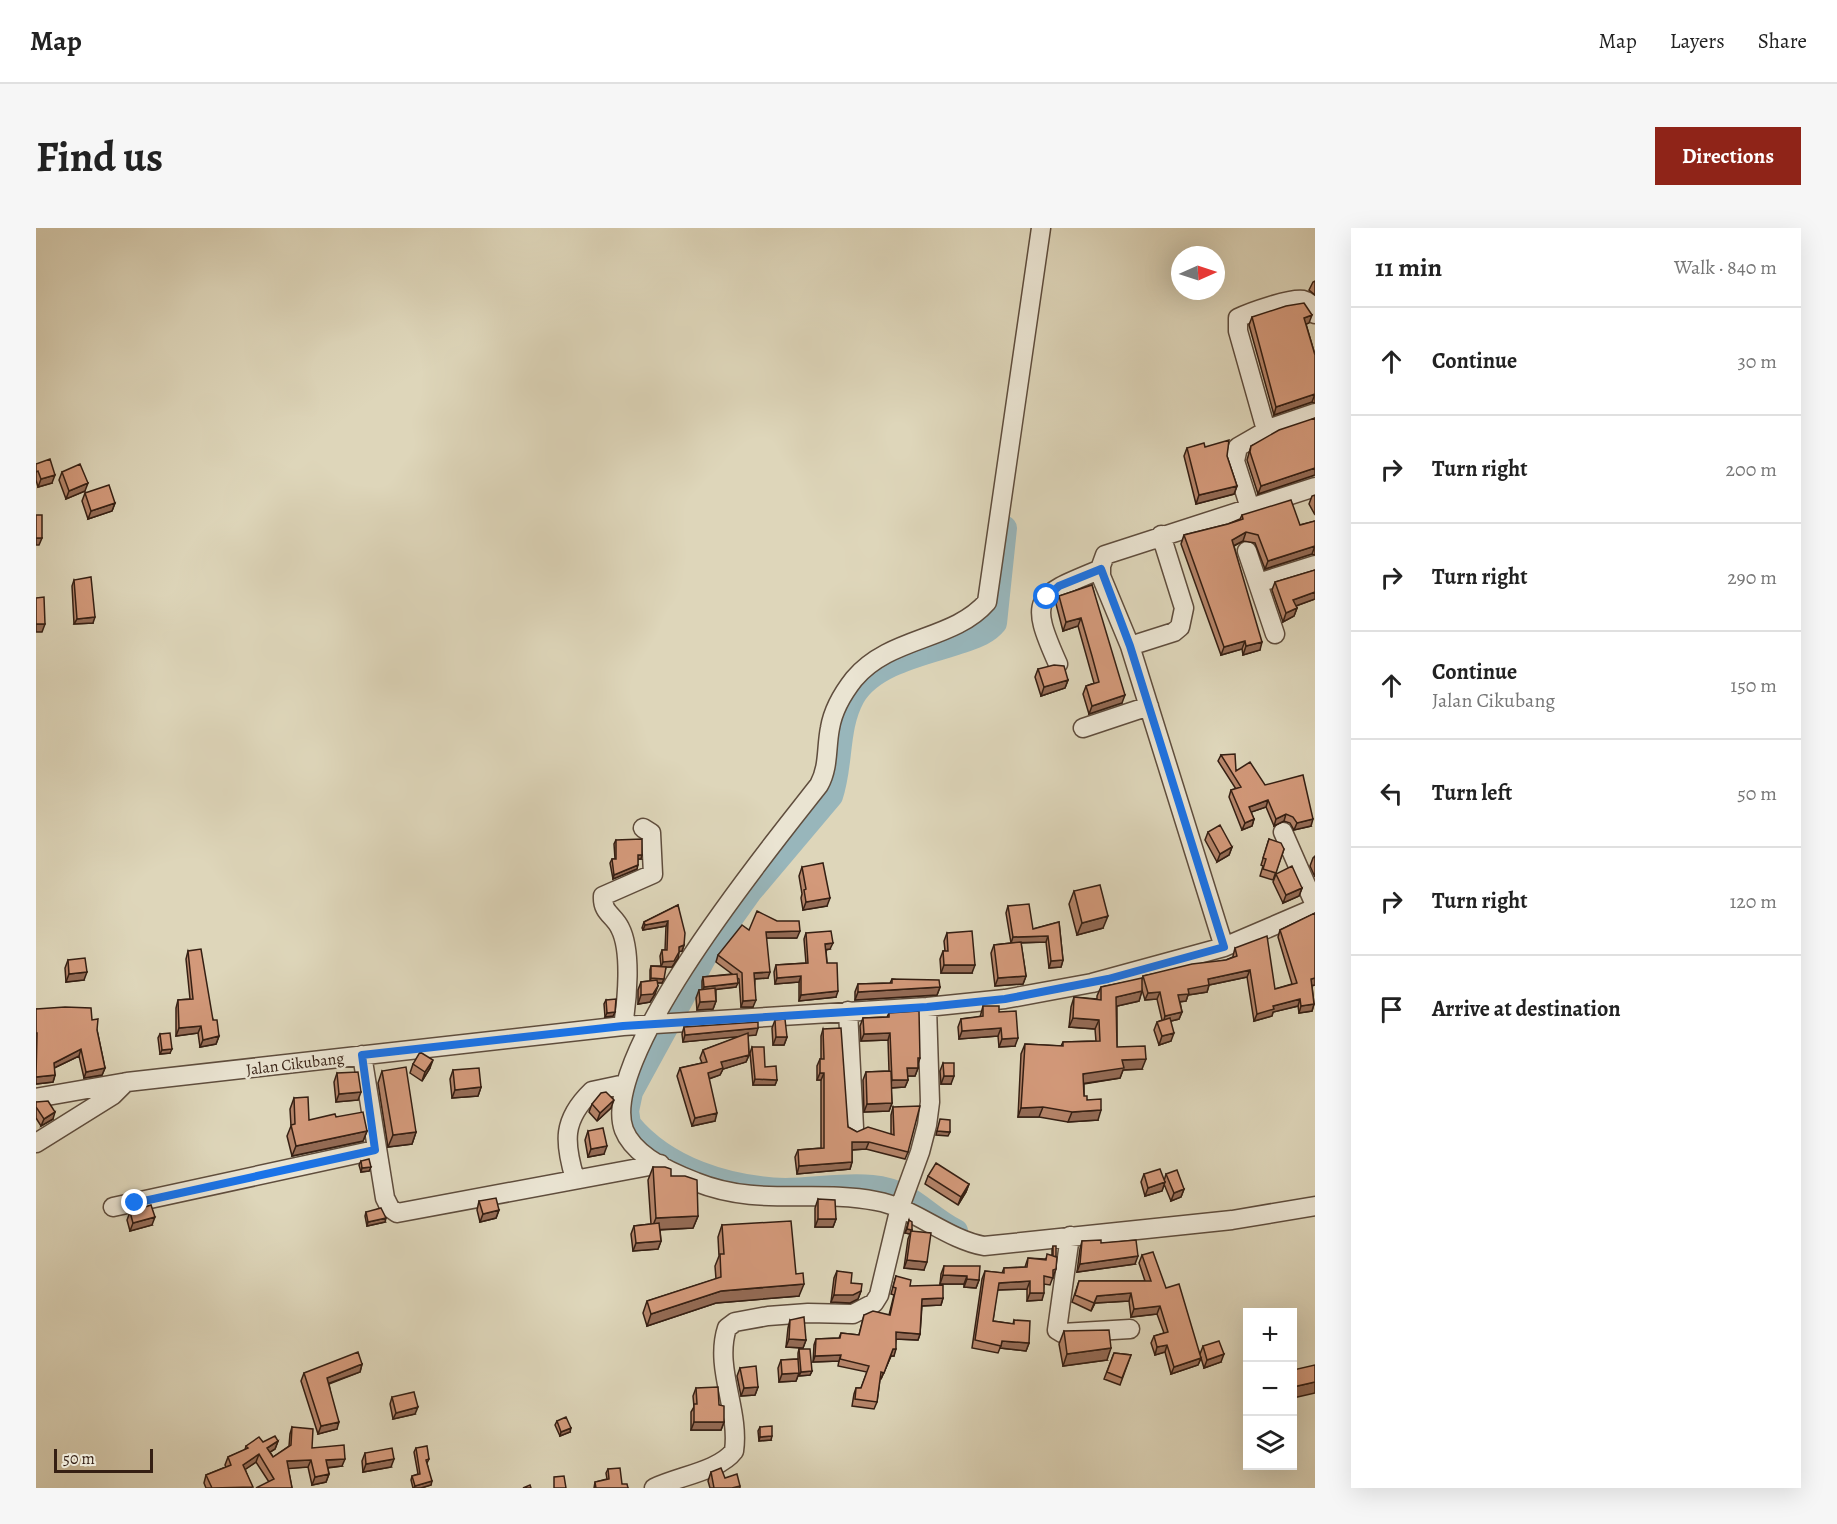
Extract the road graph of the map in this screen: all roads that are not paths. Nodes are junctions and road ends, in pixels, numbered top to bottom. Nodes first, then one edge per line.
1 (1041, 228) edge
2 (1315, 314) edge
3 (1315, 413) edge
4 (1266, 430) junction
5 (1315, 487) edge
6 (1250, 508) junction
7 (1161, 535) junction
8 (1247, 551) dead end
9 (1315, 565) edge
10 (1101, 569) junction
11 (1258, 583) junction
12 (1275, 634) dead end
13 (1130, 646) junction
14 (1059, 664) edge
15 (1149, 706) junction
16 (1083, 728) dead end
17 (643, 828) dead end
18 (1283, 832) dead end
19 (1315, 907) edge
20 (1224, 947) junction
21 (927, 1007) junction
22 (848, 1011) junction
23 (664, 1023) junction
24 (623, 1026) junction
25 (362, 1055) junction
26 (127, 1082) junction
27 (625, 1084) junction
28 (36, 1098) edge
29 (854, 1128) edge
30 (36, 1143) edge
31 (375, 1150) junction
32 (660, 1164) junction
33 (575, 1179) junction
34 (903, 1198) junction
35 (1315, 1206) edge
36 (113, 1207) dead end
37 (1070, 1236) junction
38 (1130, 1329) dead end
39 (654, 1488) edge

1 - 23 street
2 - 4 street
3 - 4 street
4 - 6 street
5 - 6 street
6 - 7 street
7 - 10 street
7 - 13 street
8 - 11 street
9 - 11 street
10 - 13 street
10 - 14 street
11 - 12 street
13 - 15 street
15 - 16 street
15 - 20 street
17 - 24 street
18 - 19 street
19 - 20 street, Jalan Cikubang
20 - 21 street, Jalan Cikubang
21 - 22 street, Jalan Cikubang
21 - 34 street
22 - 23 street, Jalan Cikubang
22 - 29 street
23 - 24 street, Jalan Cikubang
23 - 27 street
24 - 25 street, Jalan Cikubang
25 - 26 street, Jalan Cikubang
25 - 31 street
26 - 28 street, Jalan Cikubang
26 - 30 street
27 - 32 street
27 - 33 street
31 - 33 street
31 - 36 street
32 - 33 street
32 - 34 street
34 - 37 street
34 - 39 street
35 - 37 street
37 - 38 street

